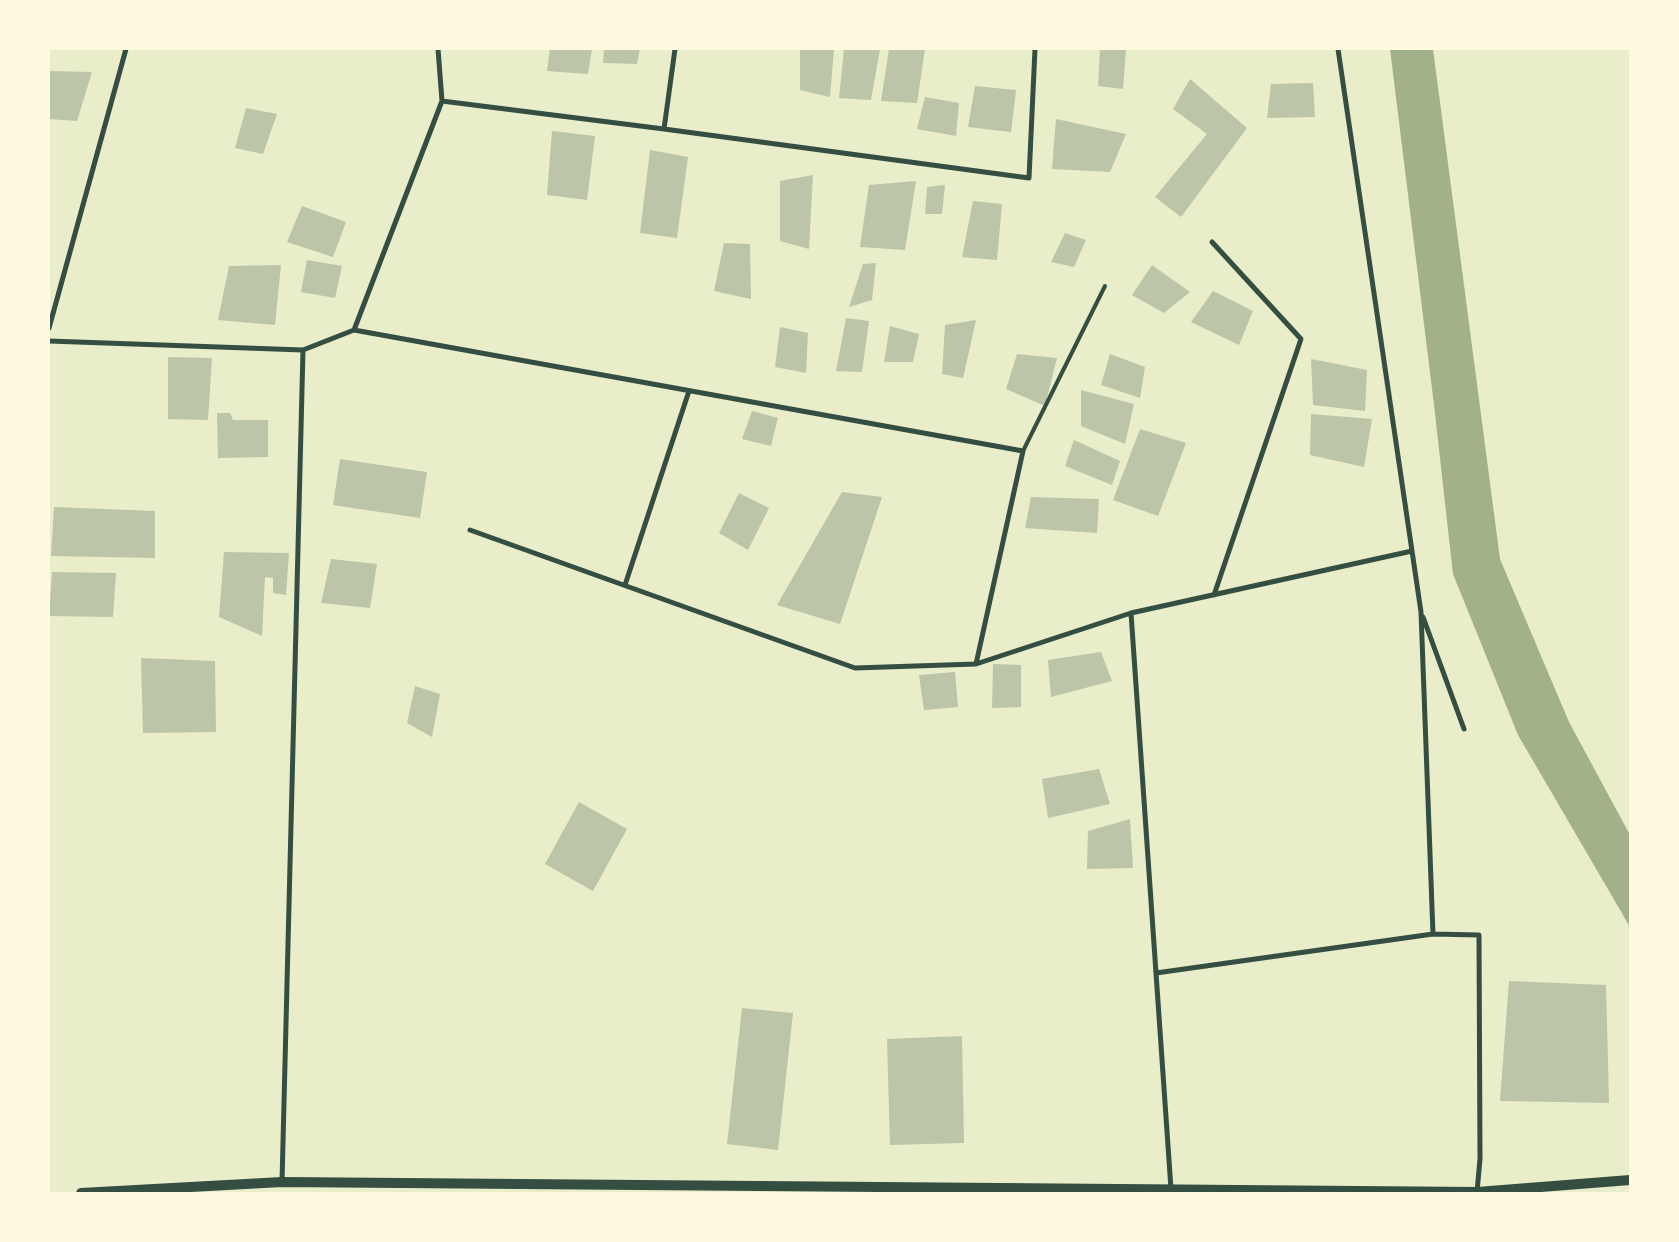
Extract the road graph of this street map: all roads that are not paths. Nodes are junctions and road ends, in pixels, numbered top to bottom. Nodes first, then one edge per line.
1 (126, 49) edge
2 (438, 49) edge
3 (675, 49) edge
4 (1035, 49) edge
5 (1338, 49) edge
6 (442, 101) junction
7 (664, 129) junction
8 (1212, 242) dead end
9 (1105, 286) dead end
10 (49, 328) edge
11 (354, 330) junction
12 (49, 341) edge
13 (303, 350) junction
14 (689, 391) junction
15 (1023, 451) junction
16 (470, 530) dead end
17 (1412, 551) junction
18 (625, 585) junction
19 (1214, 595) junction
20 (1421, 612) junction
21 (1131, 613) junction
22 (976, 664) junction
23 (1464, 729) dead end
24 (1433, 934) junction
25 (1156, 973) junction
26 (1630, 1180) edge
27 (282, 1182) junction
28 (1172, 1189) junction
29 (1477, 1192) junction
30 (81, 1193) edge

1 - 10 street
2 - 6 street
3 - 7 street
4 - 7 street
5 - 17 street
6 - 7 street
6 - 11 street
8 - 19 street
9 - 15 lane
11 - 13 street
11 - 14 street
12 - 13 street
13 - 27 street
14 - 15 street
14 - 18 street
15 - 22 street
16 - 18 street
17 - 19 street
17 - 20 street
18 - 22 street
19 - 21 street
20 - 23 street
20 - 24 street
21 - 22 street
21 - 25 street
24 - 25 street
24 - 29 street
25 - 28 street
26 - 29 main road
27 - 28 main road
27 - 30 main road
28 - 29 main road

